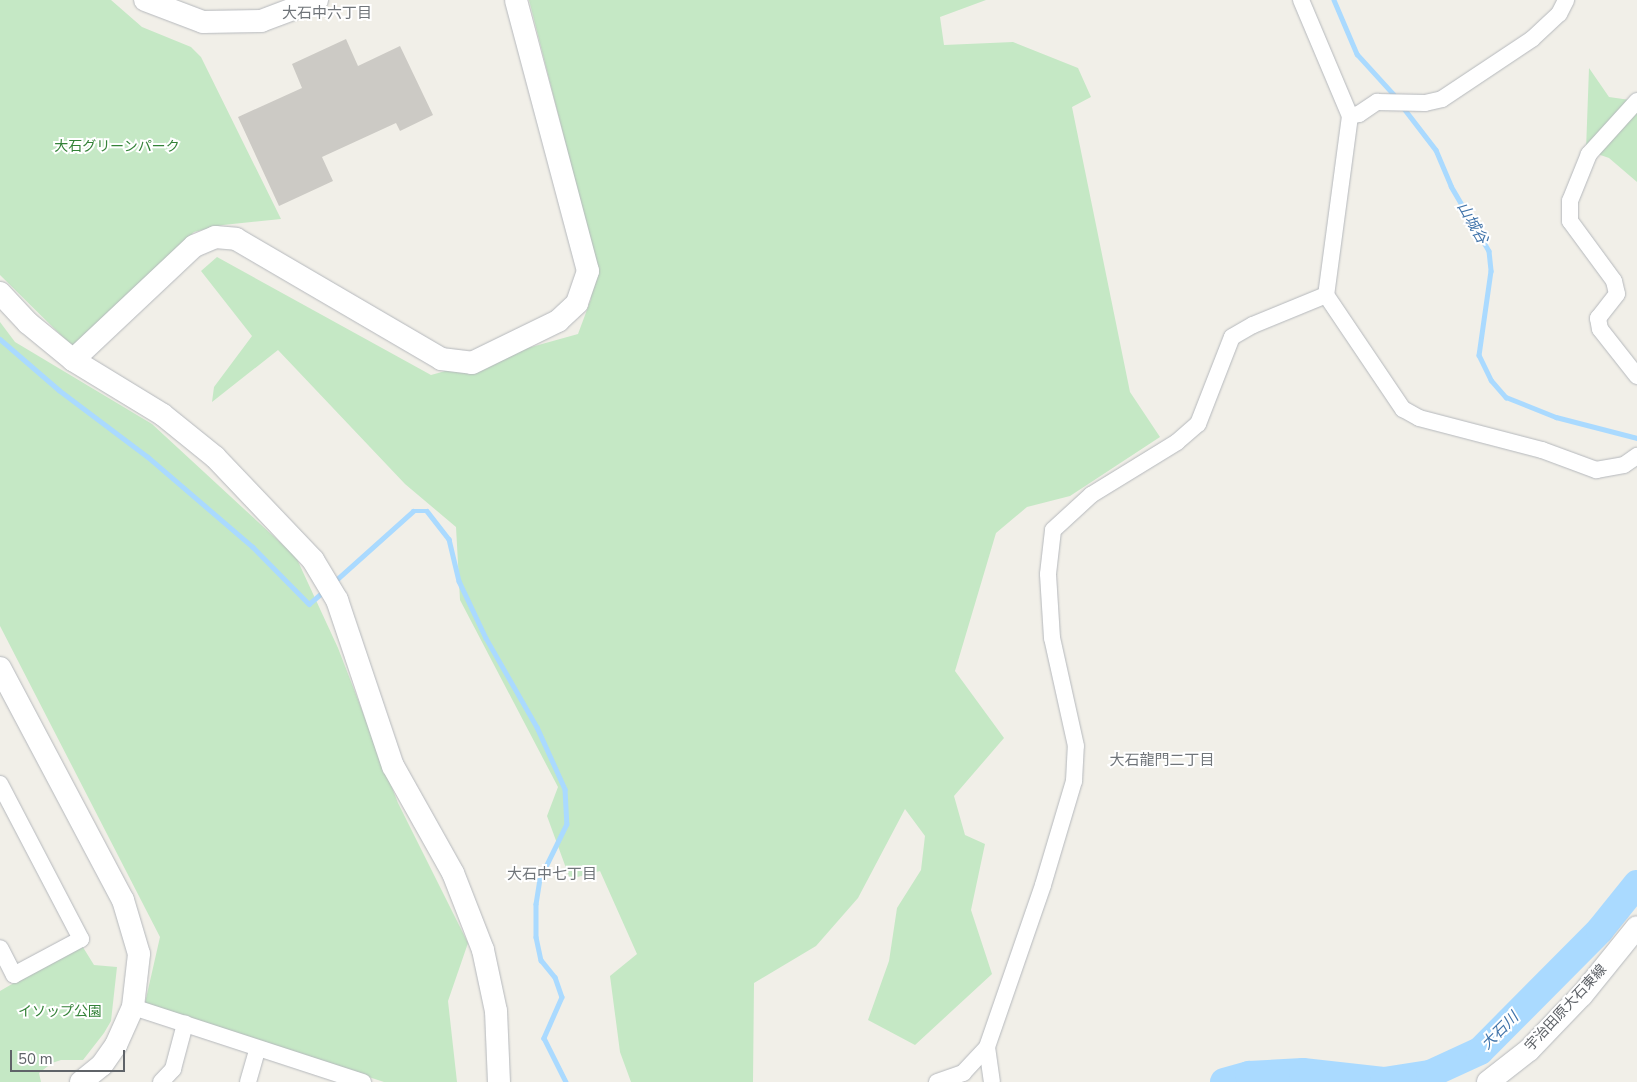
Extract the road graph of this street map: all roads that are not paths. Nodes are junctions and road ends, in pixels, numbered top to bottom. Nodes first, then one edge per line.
1 (146, 0) edge
2 (317, 0) edge
3 (516, 0) edge
4 (1301, 0) edge
5 (1566, 0) edge
6 (1637, 101) edge
7 (1350, 116) junction
8 (0, 293) edge
9 (1326, 295) junction
10 (73, 360) junction
11 (1637, 376) edge
12 (1637, 456) edge
13 (0, 668) edge
14 (0, 784) edge
15 (1637, 927) edge
16 (0, 948) edge
17 (132, 1007) junction
18 (185, 1024) junction
19 (987, 1047) junction
20 (258, 1048) junction
21 (329, 1077) edge
22 (81, 1082) edge
23 (162, 1082) edge
24 (248, 1082) edge
25 (363, 1082) edge
26 (499, 1082) edge
27 (937, 1082) edge
28 (992, 1082) edge
29 (1488, 1082) edge

1 - 2 street
3 - 10 street
4 - 7 street
5 - 7 street
6 - 11 street
7 - 9 street
8 - 10 street
9 - 12 street
9 - 19 street
10 - 26 street
13 - 17 street
14 - 16 street
15 - 29 street, 宇治田原大石東線
17 - 18 street
17 - 22 street
18 - 20 street
18 - 23 street
19 - 27 street
19 - 28 street
20 - 21 street
20 - 24 street
21 - 25 street

